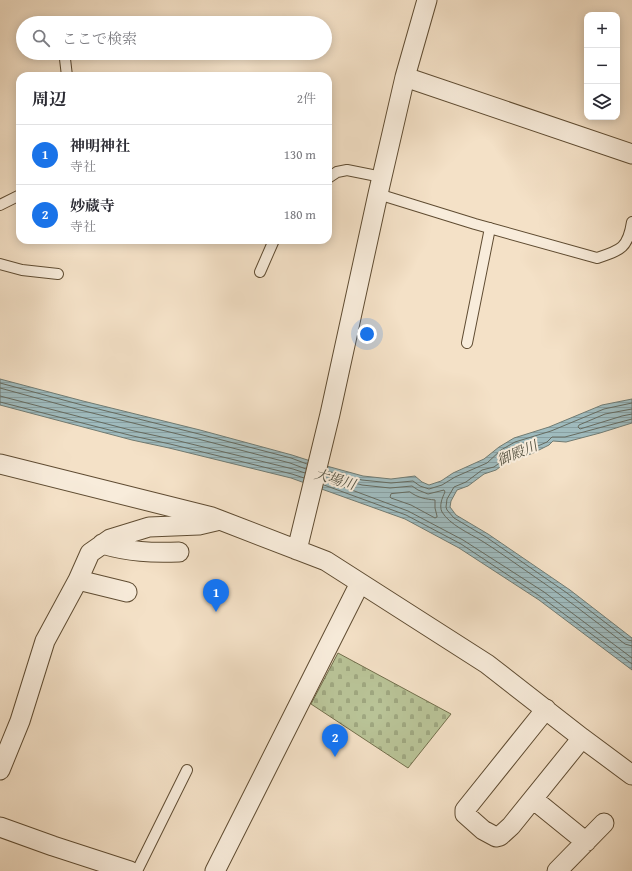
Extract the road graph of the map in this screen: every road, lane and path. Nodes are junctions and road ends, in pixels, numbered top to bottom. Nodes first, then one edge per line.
1 (427, 0) edge
2 (65, 60) edge
3 (67, 72) edge
4 (405, 77) junction
5 (632, 154) edge
6 (332, 175) edge
7 (380, 185) junction
8 (16, 197) edge
9 (0, 205) edge
10 (632, 222) edge
11 (490, 228) junction
12 (272, 244) edge
13 (0, 264) edge
14 (260, 272) dead end
15 (58, 274) dead end
16 (468, 343) dead end
17 (0, 464) edge
18 (219, 520) junction
19 (102, 544) junction
20 (299, 545) junction
21 (179, 552) dead end
22 (78, 580) junction
23 (360, 583) junction
24 (127, 592) dead end
25 (546, 709) junction
26 (582, 738) junction
27 (0, 770) edge
28 (187, 770) dead end
29 (632, 775) edge
30 (533, 798) junction
31 (604, 823) dead end
32 (0, 827) edge
33 (586, 842) junction
34 (130, 871) edge
35 (137, 871) edge
36 (215, 871) edge
37 (556, 871) edge

1 - 4 street
2 - 3 lane
4 - 5 street
4 - 7 street
6 - 7 lane
7 - 11 lane
7 - 20 street
8 - 9 lane
10 - 11 lane
11 - 16 lane
12 - 14 lane
13 - 15 lane
17 - 18 street
18 - 19 street
18 - 20 street
19 - 21 street
19 - 22 street
20 - 23 street
22 - 24 street
22 - 27 street
23 - 25 street
23 - 36 street
25 - 26 street
25 - 30 street
26 - 29 street
26 - 30 street
28 - 35 lane
30 - 33 street
31 - 33 street
32 - 34 street
33 - 37 street

